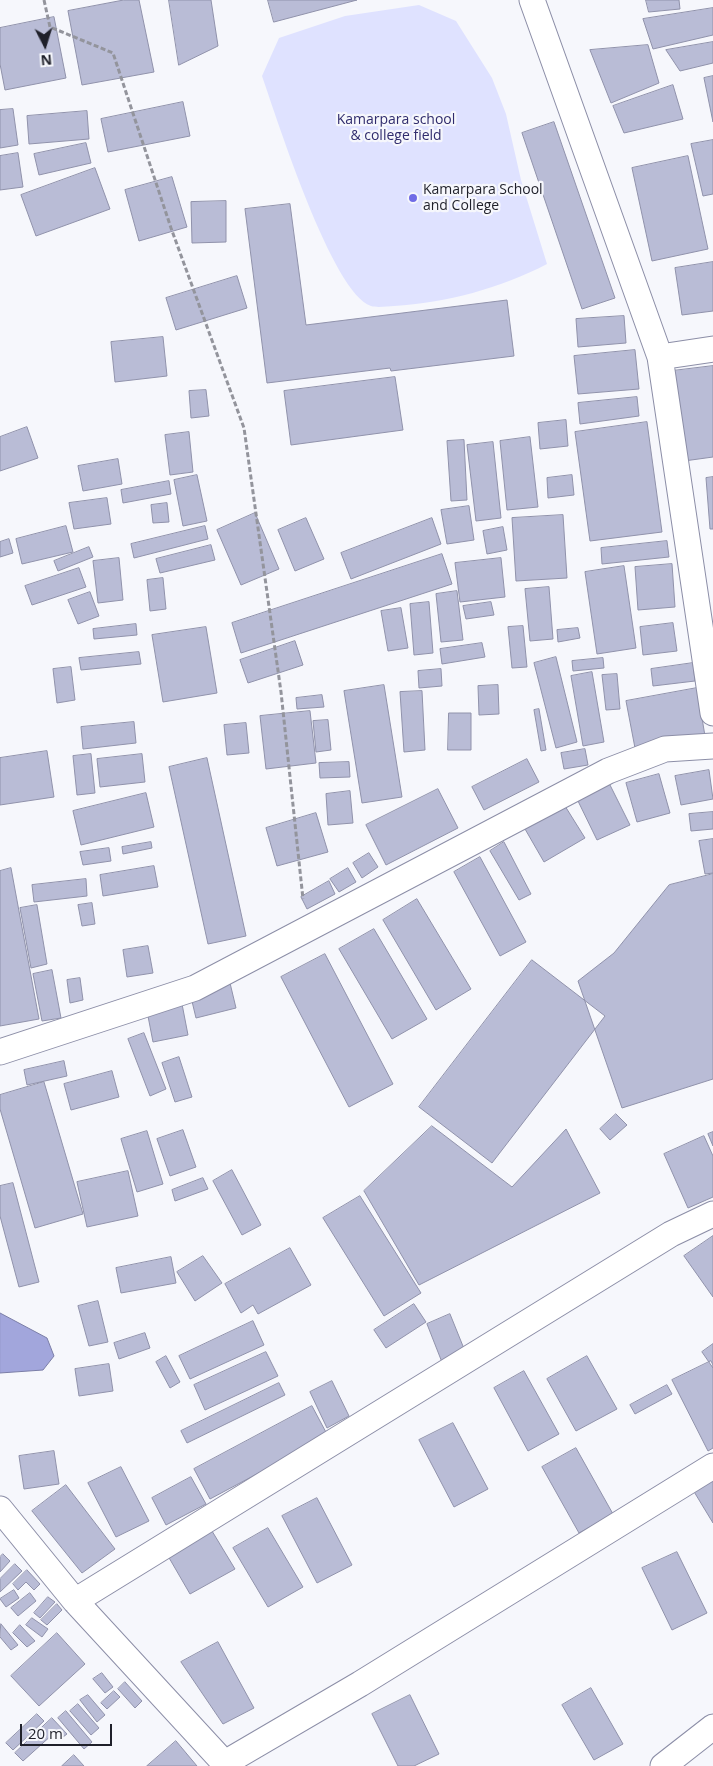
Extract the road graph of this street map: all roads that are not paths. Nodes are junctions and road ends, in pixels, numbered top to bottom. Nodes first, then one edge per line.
1 (532, 0) edge
2 (713, 349) edge
3 (660, 357) junction
4 (713, 712) edge
5 (713, 746) edge
6 (0, 1052) edge
7 (713, 1214) edge
8 (713, 1466) edge
9 (0, 1509) edge
10 (75, 1601) junction
11 (713, 1727) edge
12 (226, 1765) edge
13 (663, 1766) edge

1 - 3 street
2 - 3 street
3 - 4 street
5 - 6 street
7 - 10 street
8 - 12 street
9 - 10 street
10 - 12 street
11 - 13 street

